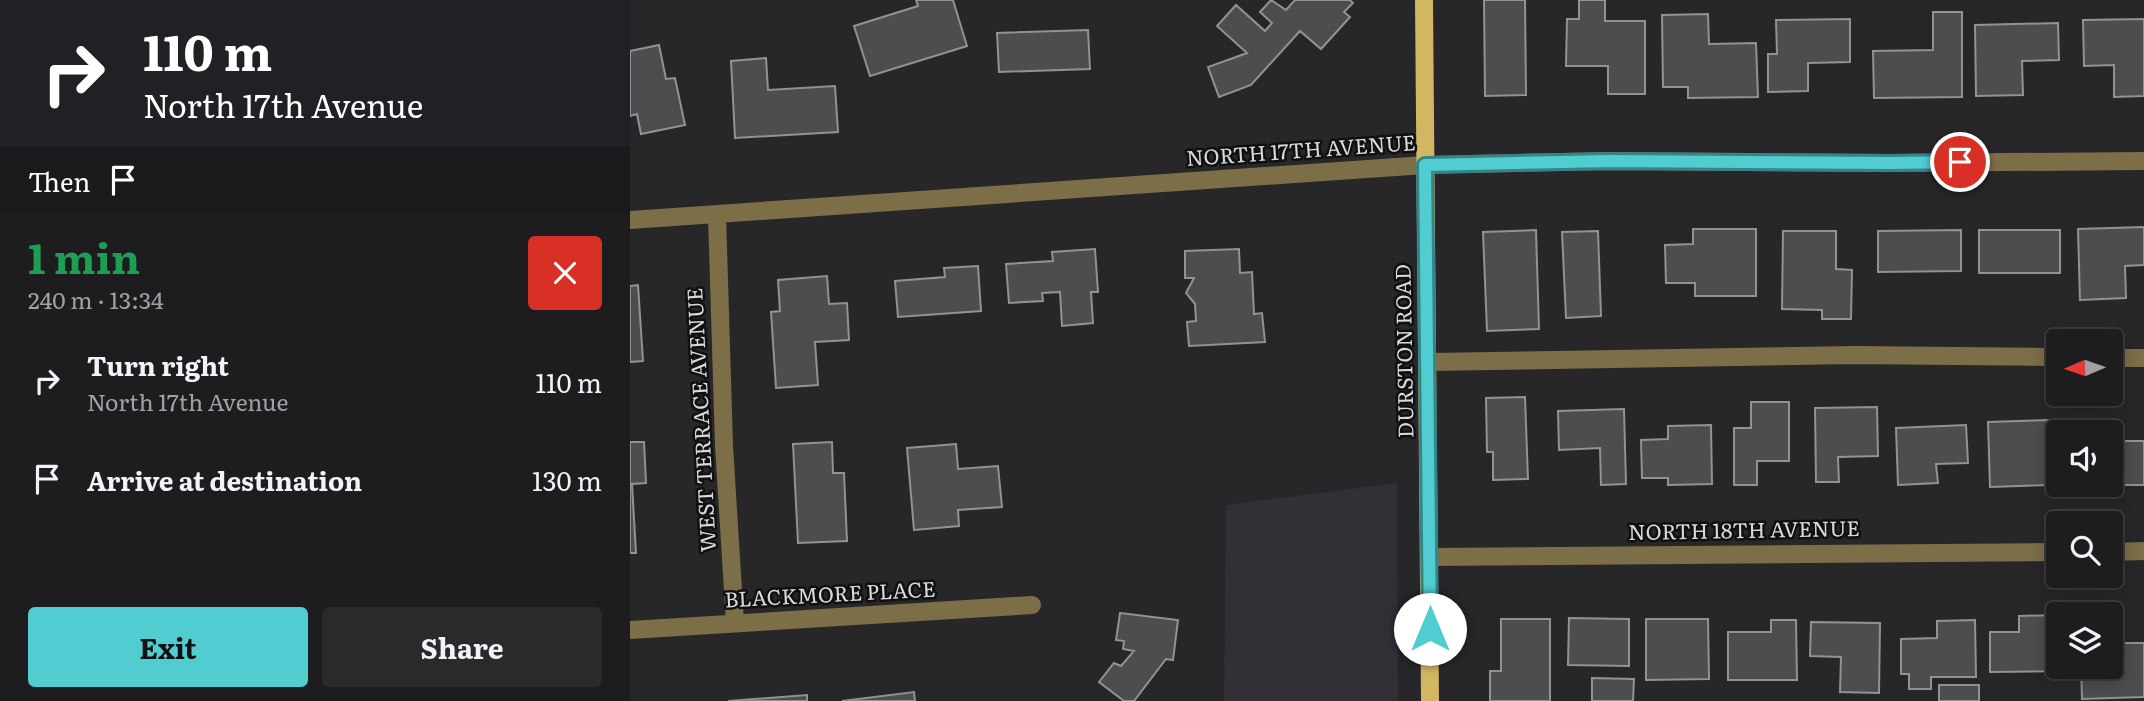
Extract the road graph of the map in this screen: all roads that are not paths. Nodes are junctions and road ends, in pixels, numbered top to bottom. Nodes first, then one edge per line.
1 (1424, 0) edge
2 (2144, 161) edge
3 (1425, 165) junction
4 (717, 215) junction
5 (630, 220) edge
6 (2046, 358) edge
7 (2123, 358) edge
8 (2144, 358) edge
9 (1428, 362) junction
10 (2144, 551) edge
11 (2046, 552) edge
12 (2123, 552) edge
13 (1430, 557) junction
14 (1032, 605) dead end
15 (734, 623) junction
16 (630, 630) edge
17 (1430, 701) edge

1 - 3 main road, DURSTON ROAD
2 - 3 street, NORTH 17TH AVENUE
3 - 4 street, NORTH 17TH AVENUE
3 - 9 main road, DURSTON ROAD
4 - 5 street, NORTH 17TH AVENUE
4 - 15 street, WEST TERRACE AVENUE
6 - 9 street
7 - 8 street
9 - 13 main road, DURSTON ROAD
10 - 12 street
11 - 13 street, NORTH 18TH AVENUE
13 - 17 main road, DURSTON ROAD
14 - 15 street, BLACKMORE PLACE
15 - 16 street, BLACKMORE PLACE

